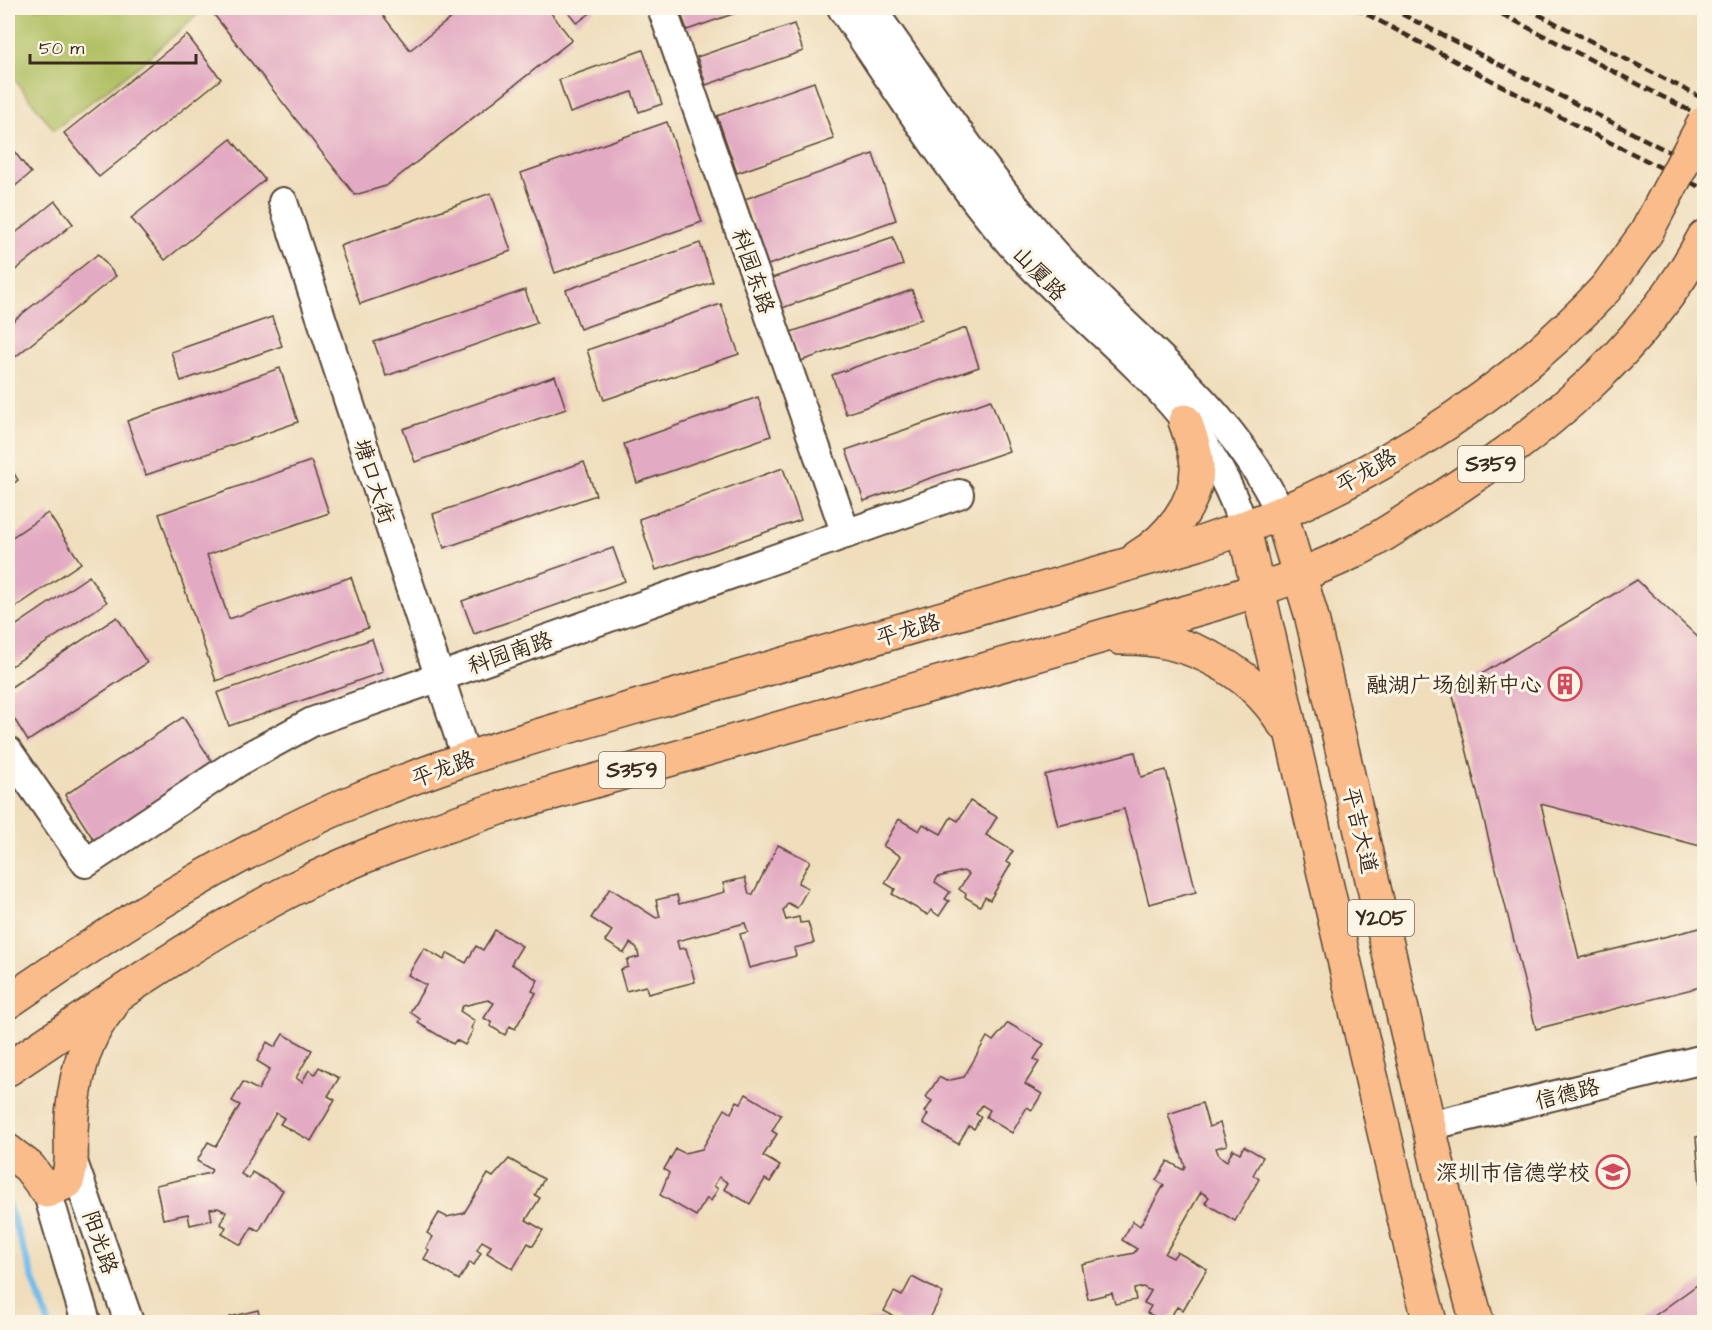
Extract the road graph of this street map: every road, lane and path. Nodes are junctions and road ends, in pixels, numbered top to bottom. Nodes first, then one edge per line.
1 (662, 8) edge
2 (842, 8) edge
3 (871, 8) edge
4 (1704, 123) edge
5 (283, 202) dead end
6 (1704, 237) edge
7 (1185, 420) junction
8 (959, 494) dead end
9 (1281, 514) junction
10 (1244, 529) junction
11 (846, 534) junction
12 (1122, 567) junction
13 (1301, 575) junction
14 (1258, 590) junction
15 (1091, 639) junction
16 (440, 677) junction
17 (1294, 745) junction
18 (8, 751) edge
19 (467, 760) junction
20 (129, 988) junction
21 (8, 1002) edge
22 (1704, 1059) edge
23 (8, 1070) edge
24 (1429, 1126) junction
25 (8, 1151) edge
26 (73, 1162) junction
27 (47, 1191) junction
28 (1428, 1322) edge
29 (86, 1323) edge
30 (129, 1323) edge
31 (1477, 1323) edge

1 - 11 street, 科园东路
2 - 7 street, 山厦路
3 - 9 street, 山厦路
4 - 9 main road, 平龙路 / S359, bridge
5 - 16 street, 塘口大街
6 - 13 main road, S359
7 - 10 street, 山厦路
7 - 12 main road
8 - 11 street, 科园南路
9 - 10 main road, 平龙路 / S359
9 - 13 main road, 平吉大道 / Y205
10 - 12 main road, 平龙路 / S359
10 - 14 main road, 平吉大道 / Y205
11 - 16 street, 科园南路
12 - 19 main road, 平龙路 / S359
13 - 14 main road, S359
13 - 24 main road, 平吉大道 / Y205
14 - 15 main road, S359
14 - 17 main road, 平吉大道 / Y205
15 - 17 main road
15 - 20 main road, S359
16 - 18 street, 科园南路
16 - 19 street, 塘口大街
17 - 28 main road, 平吉大道 / Y205
19 - 21 main road, 平龙路 / S359
20 - 23 main road, S359
20 - 26 main road
22 - 24 street, 信德路
24 - 31 main road, 平吉大道 / Y205
25 - 27 main road
26 - 27 main road
26 - 30 street, 阳光路
27 - 29 street, 阳光路

